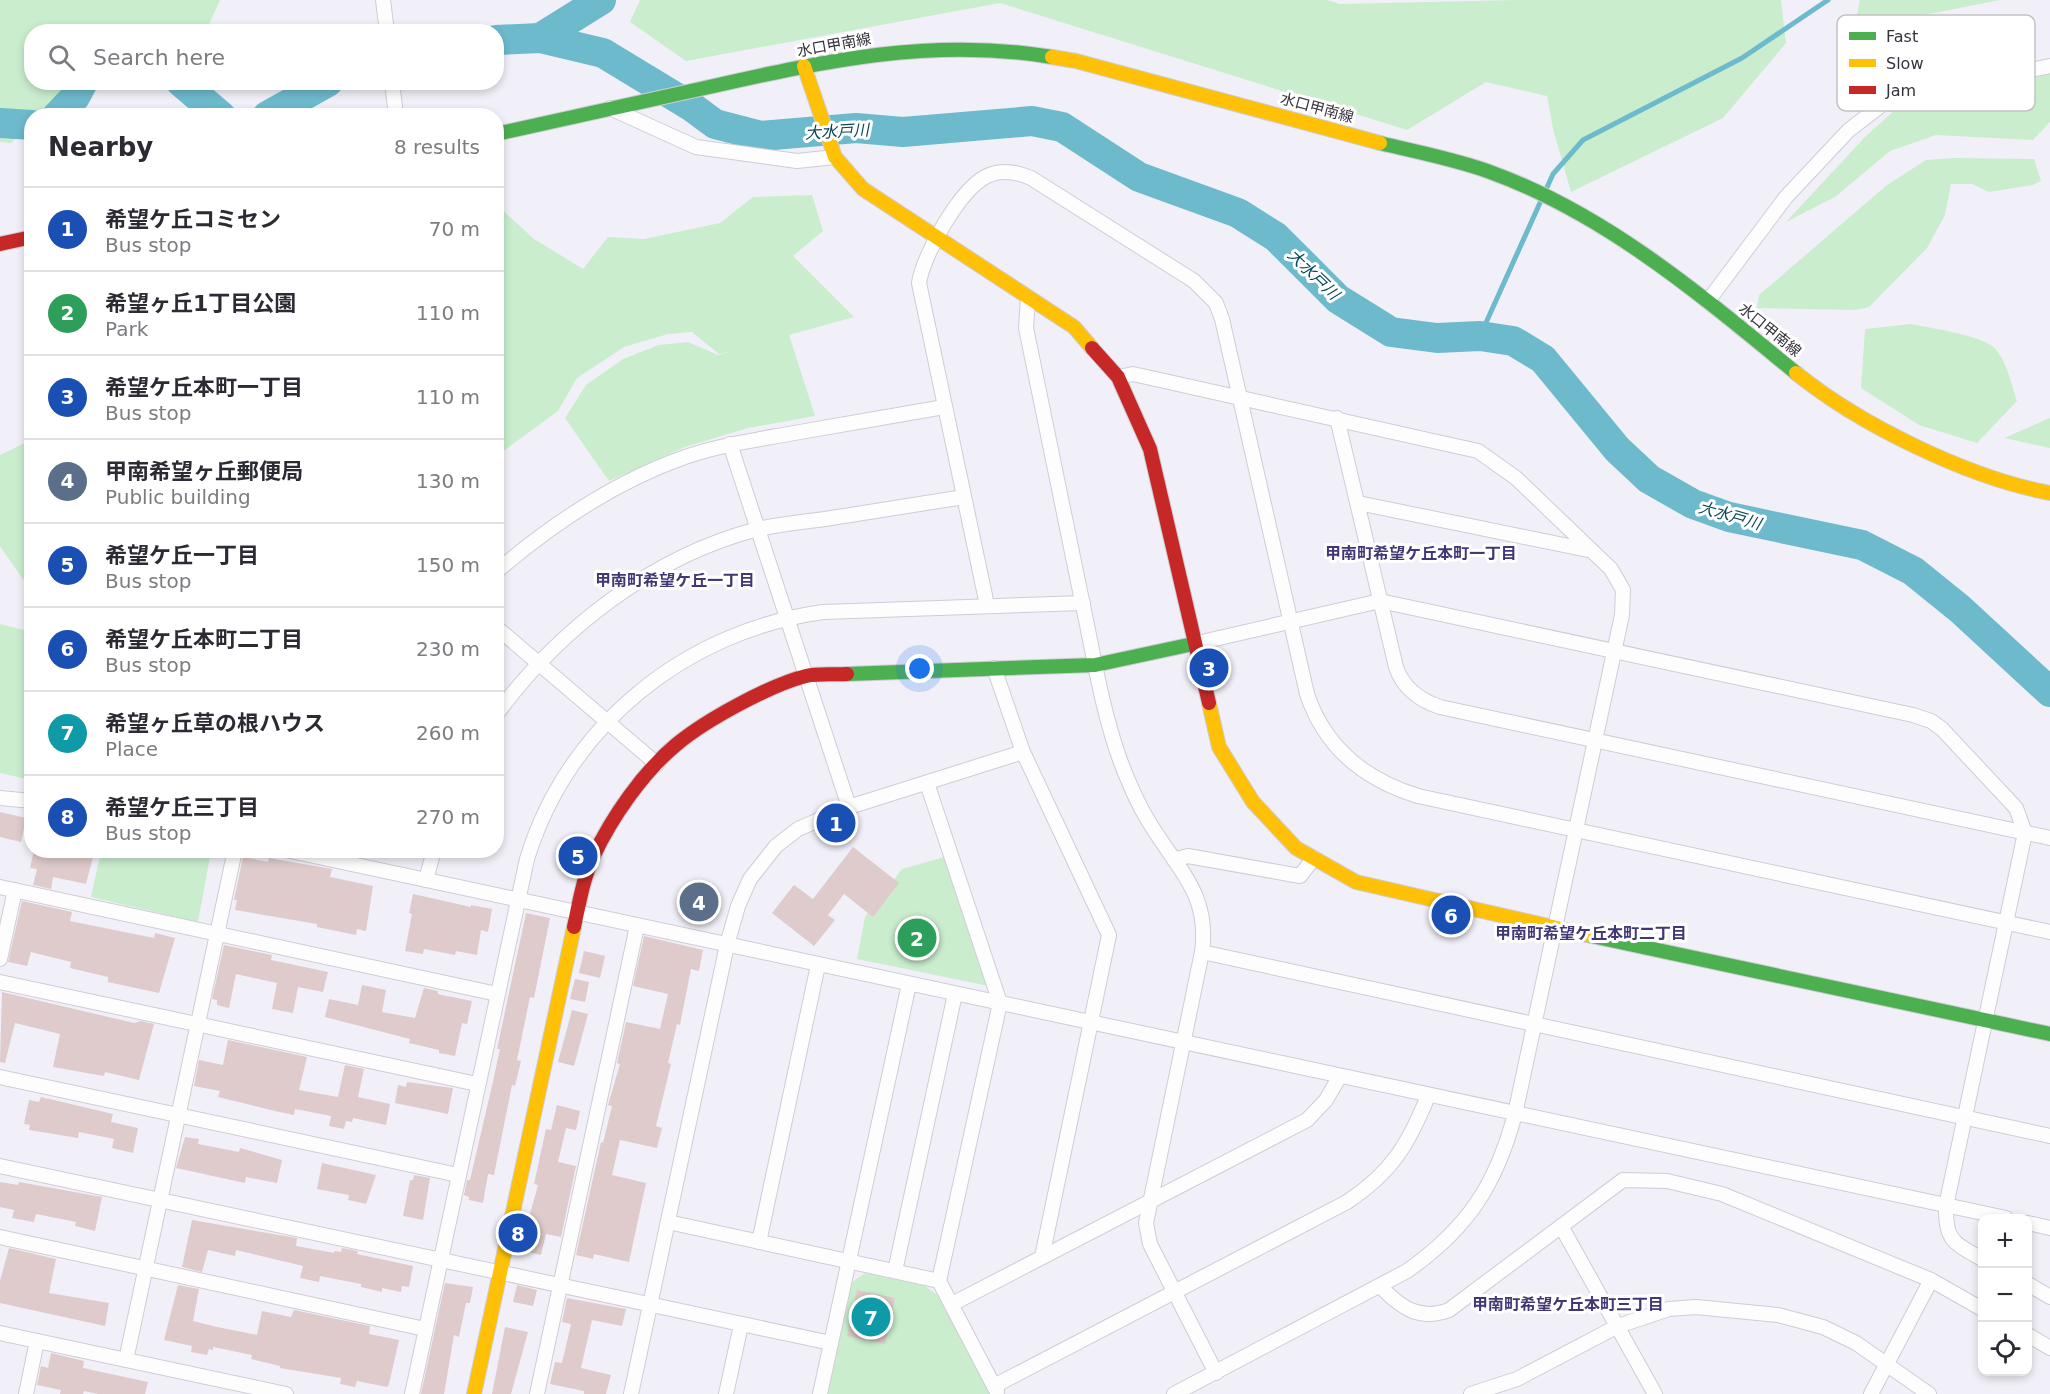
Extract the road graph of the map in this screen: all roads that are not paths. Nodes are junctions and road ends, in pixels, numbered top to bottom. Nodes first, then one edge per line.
1 (383, 0) edge
2 (386, 24) edge
3 (804, 66) junction
4 (2050, 66) edge
5 (2035, 69) edge
6 (393, 90) edge
7 (395, 108) edge
8 (610, 108) junction
9 (1874, 111) edge
10 (504, 132) edge
11 (832, 151) junction
12 (938, 237) junction
13 (24, 239) edge
14 (0, 244) edge
15 (1028, 297) junction
16 (1708, 301) junction
17 (1118, 377) junction
18 (1239, 398) junction
19 (944, 407) junction
20 (1337, 418) junction
21 (730, 444) junction
22 (2050, 493) edge
23 (964, 497) junction
24 (1358, 503) junction
25 (758, 529) junction
26 (1590, 550) junction
27 (504, 565) edge
28 (1380, 601) junction
29 (1083, 603) junction
30 (987, 606) junction
31 (788, 617) junction
32 (1289, 620) junction
33 (504, 634) edge
34 (1193, 644) junction
35 (1614, 651) junction
36 (538, 664) junction
37 (1095, 665) junction
38 (994, 668) junction
39 (807, 676) junction
40 (504, 706) edge
41 (607, 721) junction
42 (1595, 740) junction
43 (1023, 752) junction
44 (657, 764) junction
45 (927, 783) junction
46 (0, 798) edge
47 (24, 800) edge
48 (849, 807) junction
49 (1575, 829) junction
50 (2025, 833) junction
51 (2050, 838) edge
52 (233, 858) edge
53 (344, 858) edge
54 (432, 858) edge
55 (1314, 858) junction
56 (1174, 860) junction
57 (426, 880) junction
58 (0, 887) edge
59 (15, 890) junction
60 (517, 899) junction
61 (577, 912) junction
62 (2006, 922) junction
63 (637, 926) junction
64 (1556, 928) junction
65 (2050, 932) edge
66 (218, 934) junction
67 (727, 945) junction
68 (1202, 952) junction
69 (0, 959) edge
70 (818, 965) junction
71 (0, 982) edge
72 (909, 984) junction
73 (497, 994) junction
74 (955, 994) junction
75 (1000, 1003) junction
76 (1985, 1020) junction
77 (1092, 1023) junction
78 (198, 1025) junction
79 (1534, 1025) junction
80 (2050, 1034) edge
81 (1181, 1042) junction
82 (1340, 1076) junction
83 (0, 1077) edge
84 (477, 1084) junction
85 (1428, 1096) junction
86 (1515, 1114) junction
87 (179, 1115) junction
88 (1964, 1118) junction
89 (2050, 1136) edge
90 (0, 1166) edge
91 (458, 1175) junction
92 (161, 1201) junction
93 (1149, 1201) junction
94 (1946, 1206) junction
95 (1986, 1214) edge
96 (668, 1222) junction
97 (2032, 1224) edge
98 (1561, 1226) junction
99 (2050, 1228) edge
100 (0, 1237) edge
101 (759, 1242) junction
102 (1978, 1256) edge
103 (1042, 1257) junction
104 (440, 1261) junction
105 (849, 1262) junction
106 (146, 1269) junction
107 (895, 1271) junction
108 (500, 1273) junction
109 (1931, 1280) junction
110 (939, 1281) junction
111 (560, 1286) junction
112 (2032, 1286) edge
113 (1381, 1287) junction
114 (1175, 1292) junction
115 (2050, 1297) edge
116 (952, 1304) junction
117 (650, 1306) junction
118 (1978, 1307) edge
119 (741, 1325) junction
120 (1618, 1326) junction
121 (425, 1329) junction
122 (0, 1333) edge
123 (2032, 1337) edge
124 (37, 1341) junction
125 (831, 1343) junction
126 (2050, 1348) edge
127 (126, 1360) junction
128 (1886, 1365) junction
129 (1216, 1373) junction
130 (996, 1390) edge
131 (268, 1392) edge
132 (26, 1394) edge
133 (285, 1394) edge
134 (412, 1394) edge
135 (474, 1394) edge
136 (537, 1394) edge
137 (631, 1394) edge
138 (726, 1394) edge
139 (820, 1394) edge
140 (1174, 1394) edge
141 (1471, 1394) edge
142 (1655, 1394) edge
143 (1871, 1394) edge
144 (1929, 1394) edge

1 - 2 street
3 - 8 street, 水口甲南線
3 - 11 street
3 - 16 street, 水口甲南線
4 - 5 street
6 - 7 street
8 - 10 street, 水口甲南線
8 - 11 street
9 - 16 street
11 - 12 street
12 - 15 street
12 - 18 street
12 - 19 street
13 - 14 street
15 - 17 street
15 - 29 street
16 - 22 street, 水口甲南線
17 - 18 street
17 - 34 street
18 - 20 street
18 - 32 street
19 - 21 street
19 - 23 street
20 - 24 street
20 - 26 street
21 - 25 street
21 - 27 street
23 - 25 street
23 - 30 street
24 - 26 street
24 - 28 street
25 - 31 street
25 - 36 street
26 - 35 street
28 - 32 street
28 - 35 street
28 - 42 street
29 - 30 street
29 - 37 street
30 - 31 street
31 - 39 street
31 - 41 street
32 - 34 street
32 - 49 street
33 - 36 street
34 - 37 street
34 - 55 street
35 - 42 street
35 - 50 street
36 - 40 street
36 - 41 street
37 - 38 street
37 - 56 street
38 - 39 street
38 - 43 street
39 - 44 street
39 - 48 street
41 - 44 street
41 - 60 street
42 - 49 street
42 - 50 street
43 - 45 street
43 - 77 street
44 - 61 street
45 - 48 street
45 - 75 street
46 - 47 street
48 - 67 street
49 - 62 street
49 - 64 street
50 - 51 street
50 - 62 street
52 - 66 street
53 - 57 street
54 - 57 street
55 - 56 street
55 - 64 street
56 - 68 street
57 - 60 street
58 - 59 street
59 - 66 street
59 - 69 street
60 - 61 street
60 - 73 street
61 - 63 street
61 - 108 street
62 - 65 street
62 - 76 street
63 - 67 street
63 - 111 street
64 - 76 street
64 - 79 street
66 - 73 street
66 - 78 street
67 - 70 street
67 - 96 street
68 - 79 street
68 - 81 street
70 - 72 street
70 - 101 street
71 - 78 street
72 - 74 street
72 - 105 street
73 - 84 street
74 - 75 street
74 - 107 street
75 - 77 street
75 - 110 street
76 - 80 street
76 - 88 street
77 - 81 street
77 - 103 street
78 - 84 street
78 - 87 street
79 - 86 street
79 - 88 street
81 - 82 street
81 - 93 street
82 - 85 street
82 - 93 street
83 - 87 street
84 - 91 street
85 - 86 street
85 - 114 street
86 - 94 street
86 - 113 street
87 - 91 street
87 - 92 street
88 - 89 street
88 - 94 street
90 - 92 street
91 - 104 street
92 - 104 street
92 - 106 street
93 - 103 street
93 - 114 street
94 - 95 street
94 - 102 street
96 - 101 street
96 - 117 street
97 - 99 street
98 - 109 street
98 - 113 street
98 - 120 street
100 - 106 street
101 - 105 street
103 - 116 street
104 - 108 street
104 - 121 street
105 - 107 street
105 - 125 street
106 - 121 street
106 - 127 street
107 - 110 street
108 - 111 street
108 - 135 street
109 - 118 street
109 - 128 street
110 - 116 street
111 - 117 street
111 - 136 street
112 - 115 street
113 - 129 street
114 - 129 street
114 - 130 street
116 - 130 street
117 - 119 street
117 - 137 street
119 - 125 street
119 - 138 street
120 - 128 street
120 - 141 street
120 - 142 street
121 - 134 street
122 - 124 street
123 - 126 street
124 - 127 street
124 - 132 street
125 - 139 street
127 - 131 street
128 - 143 street
128 - 144 street
129 - 140 street
131 - 133 street

